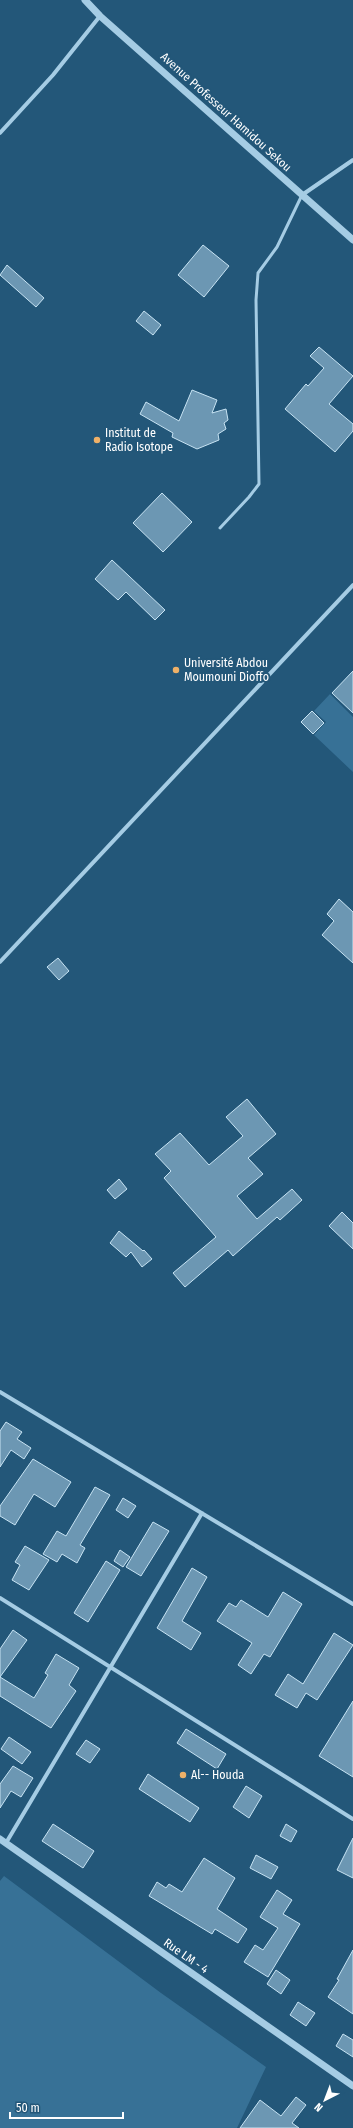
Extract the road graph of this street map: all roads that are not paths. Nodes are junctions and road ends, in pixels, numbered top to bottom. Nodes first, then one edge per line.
1 (85, 0) edge
2 (100, 16) junction
3 (0, 134) edge
4 (353, 160) edge
5 (302, 195) junction
6 (353, 240) edge
7 (220, 528) dead end
8 (353, 585) edge
9 (0, 962) edge
10 (0, 1392) edge
11 (202, 1513) junction
12 (0, 1598) edge
13 (353, 1604) edge
14 (111, 1667) junction
15 (353, 1819) edge
16 (3, 1841) edge
17 (353, 2086) edge

1 - 2 street, Avenue Professeur Hamidou Sekou
2 - 3 street
2 - 5 street, Avenue Professeur Hamidou Sekou
4 - 5 street
5 - 6 street, Avenue Professeur Hamidou Sekou
5 - 7 lane
8 - 9 street
10 - 11 street
11 - 13 street
11 - 14 street
12 - 14 street
14 - 15 street
14 - 16 street
16 - 17 street, Rue LM - 4

